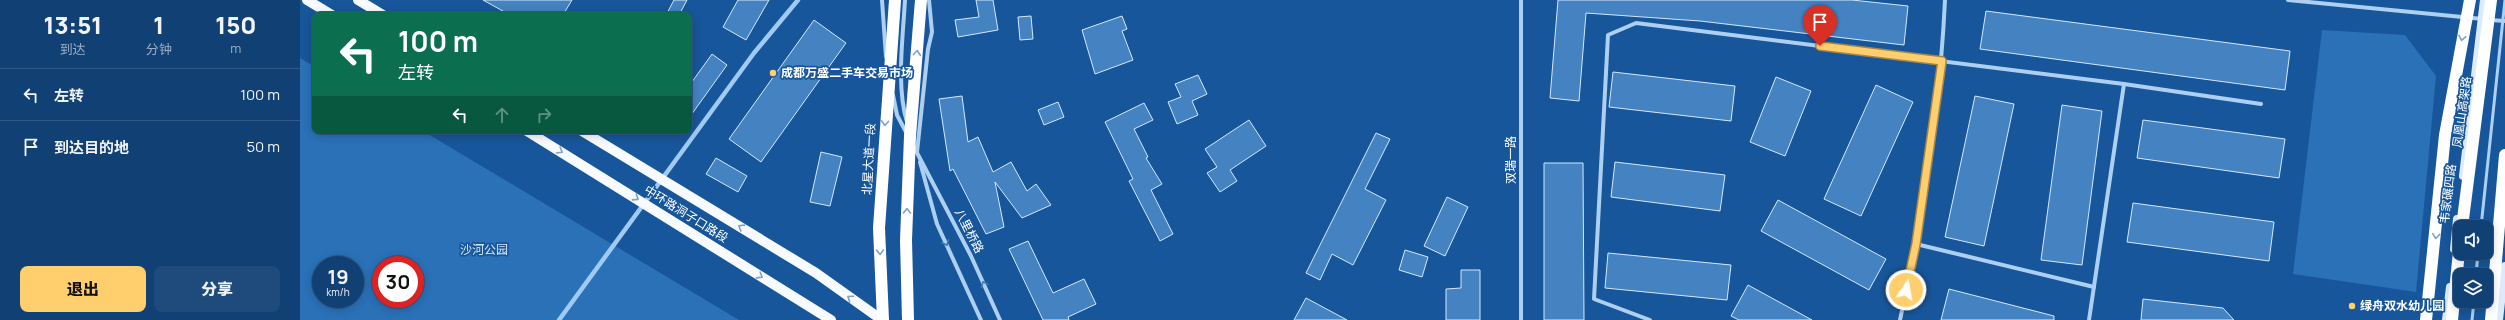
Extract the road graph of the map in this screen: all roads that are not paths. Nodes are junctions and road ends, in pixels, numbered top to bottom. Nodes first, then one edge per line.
1 (307, 0) edge
2 (358, 0) edge
3 (882, 0) edge
4 (895, 0) edge
5 (905, 0) edge
6 (921, 0) edge
7 (929, 0) edge
8 (1521, 0) edge
9 (1945, 0) edge
10 (2288, 0) edge
11 (2343, 0) edge
12 (2470, 0) edge
13 (2484, 0) edge
14 (2491, 0) edge
15 (2505, 0) edge
16 (2343, 5) junction
17 (327, 12) edge
18 (378, 12) edge
19 (2481, 19) junction
20 (2505, 21) edge
21 (1942, 61) junction
22 (2124, 84) junction
23 (2261, 104) dead end
24 (531, 134) edge
25 (587, 134) edge
26 (917, 153) junction
27 (2505, 155) edge
28 (2463, 220) edge
29 (2482, 220) edge
30 (1916, 244) junction
31 (2458, 260) edge
32 (2505, 266) edge
33 (2094, 287) junction
34 (2473, 308) edge
35 (831, 320) edge
36 (883, 320) edge
37 (908, 320) edge
38 (981, 320) edge
39 (1000, 320) edge
40 (1521, 320) edge
41 (1650, 320) edge
42 (1900, 320) edge
43 (2089, 320) edge
44 (2426, 320) edge
45 (2446, 320) edge
46 (2452, 320) edge
47 (2472, 320) edge
48 (2490, 320) edge
49 (2499, 320) edge

1 - 17 main road
2 - 18 main road
3 - 26 street, 八里桥路
4 -> 36 highway, 北星大道一段, bridge
5 - 26 street, 八里桥路
37 -> 6 highway, bridge
7 - 26 street, 八里桥路
8 - 40 street, 双瑞一路
9 - 21 street
10 - 16 street
11 - 16 lane
12 -> 44 highway, bridge
13 - 19 main road, 韦家碾四路
14 - 28 highway, 凤凰山高架路, bridge
15 - 29 lane, bridge
16 - 19 street
19 - 20 street
19 - 45 main road, 韦家碾四路
21 - 22 street
21 - 30 street
21 - 41 street
22 - 23 street
22 - 33 street
24 -> 35 main road, 中环路洞子口路段
36 -> 25 main road, 中环路洞子口路段
26 -> 38 street, 八里桥路
39 -> 26 street, 八里桥路
27 - 48 highway
30 - 33 street
30 - 42 street
31 - 46 highway
32 - 49 main road
33 - 43 street
34 - 47 lane

